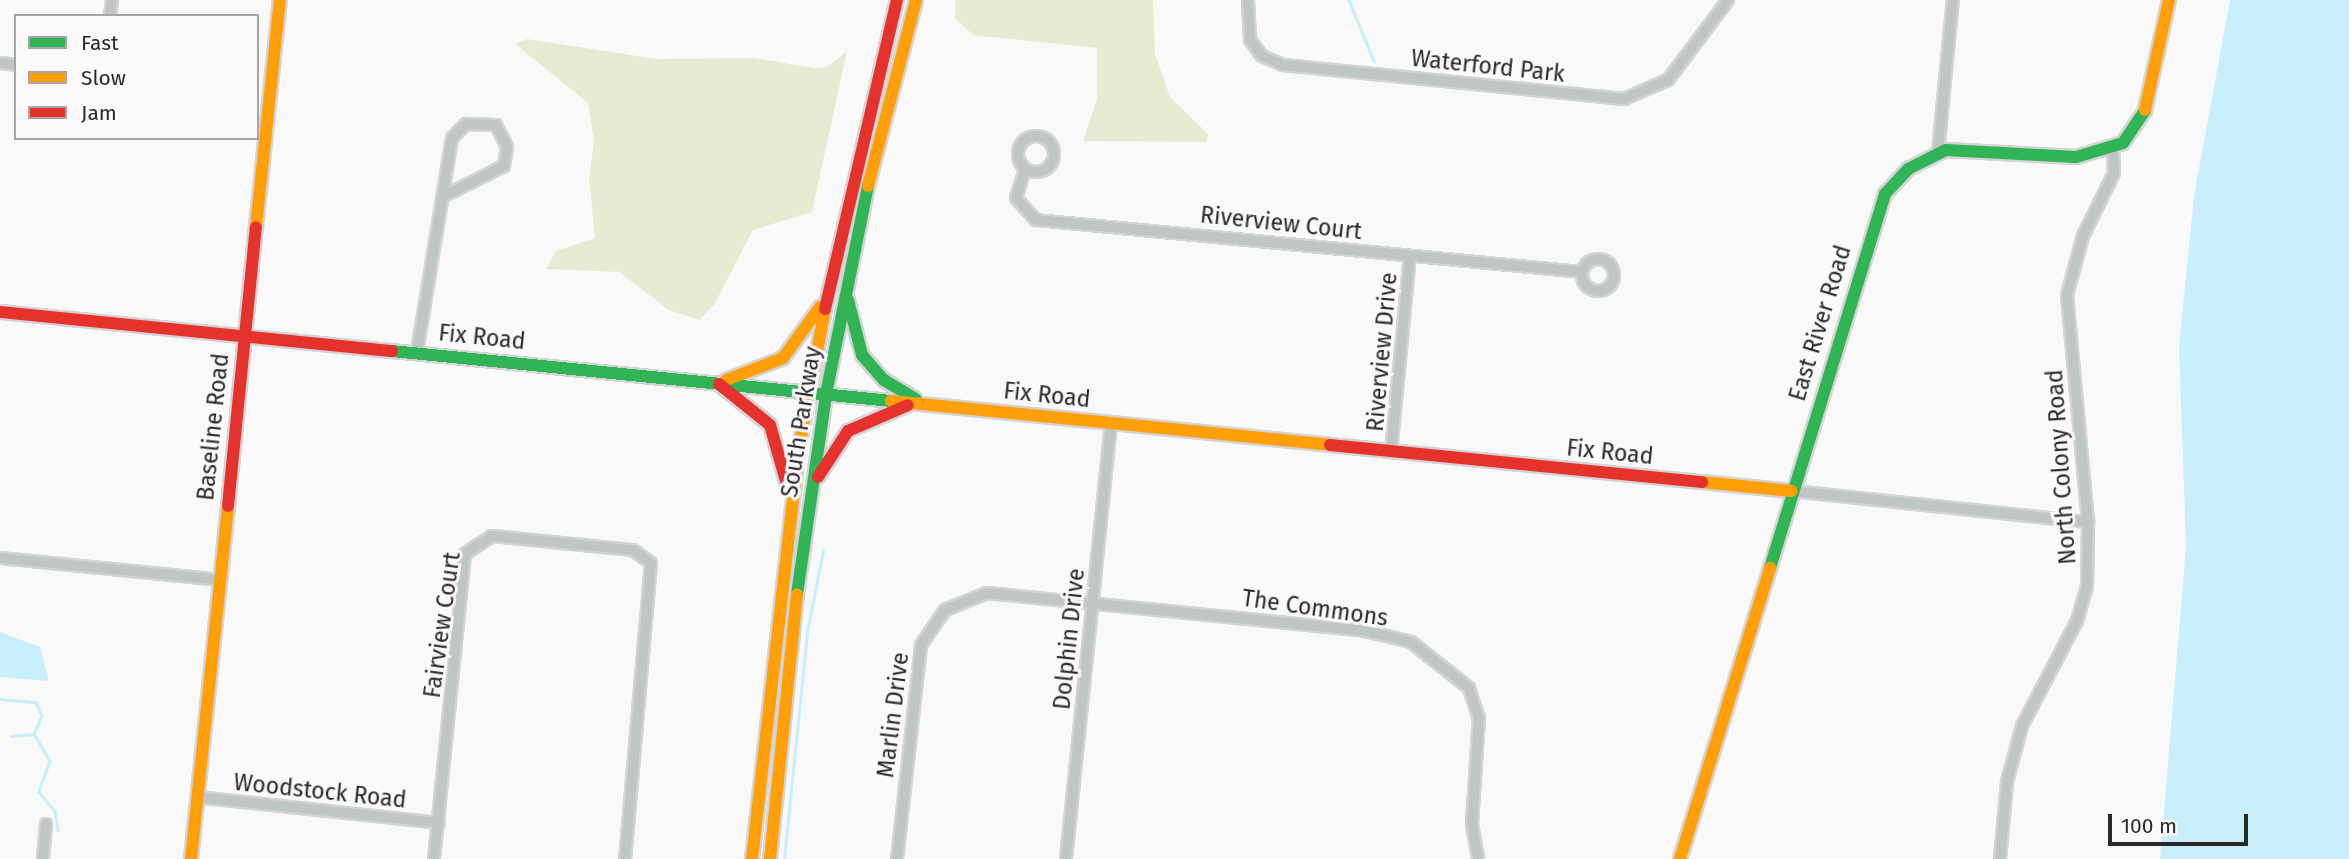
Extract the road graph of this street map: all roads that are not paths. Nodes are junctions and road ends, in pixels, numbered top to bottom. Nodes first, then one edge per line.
1 (280, 0) edge
2 (897, 0) edge
3 (916, 0) edge
4 (1248, 0) edge
5 (1728, 0) edge
6 (1953, 0) edge
7 (2169, 0) edge
8 (2, 63) dead end
9 (14, 65) edge
10 (2113, 148) junction
11 (1938, 152) junction
12 (1025, 170) dead end
13 (446, 195) junction
14 (1410, 256) junction
15 (1582, 272) dead end
16 (847, 279) junction
17 (827, 292) junction
18 (0, 312) edge
19 (244, 335) junction
20 (417, 352) junction
21 (716, 382) junction
22 (809, 392) junction
23 (826, 394) junction
24 (922, 403) junction
25 (1111, 423) junction
26 (1391, 452) junction
27 (1792, 491) junction
28 (790, 506) junction
29 (807, 513) junction
30 (2088, 522) junction
31 (0, 558) edge
32 (219, 580) junction
33 (1093, 601) junction
34 (197, 797) junction
35 (439, 822) junction
36 (46, 824) dead end
37 (43, 859) edge
38 (191, 859) edge
39 (434, 859) edge
40 (625, 859) edge
41 (752, 859) edge
42 (770, 859) edge
43 (897, 859) edge
44 (1066, 859) edge
45 (1478, 859) edge
46 (1680, 859) edge
47 (2000, 859) edge

1 - 19 main road, Baseline Road
2 - 17 main road, South Parkway
3 - 16 main road, South Parkway
4 - 5 street, Waterford Park
6 - 11 street
7 - 10 main road
8 - 9 street
10 - 11 main road
10 - 30 street, North Colony Road
11 - 27 main road, East River Road
12 - 14 street, Riverview Court
13 - 13 street
13 - 20 street
14 - 15 street, Riverview Court
14 - 26 street, Riverview Drive
16 - 23 main road, South Parkway
16 - 24 main road
17 - 21 main road
17 - 22 main road, South Parkway
18 - 19 main road, Fix Road
19 - 20 main road, Fix Road
19 - 32 main road, Baseline Road
20 - 21 main road, Fix Road
21 - 22 main road, Fix Road
21 - 28 main road
22 - 23 main road, Fix Road
22 - 28 main road, South Parkway
23 - 24 main road, Fix Road
23 - 29 main road, South Parkway
24 - 25 main road, Fix Road
24 - 29 main road
25 - 26 main road, Fix Road
25 - 33 street, Dolphin Drive
26 - 27 main road, Fix Road
27 - 30 street, Fix Road
27 - 46 main road, East River Road
28 - 41 main road, South Parkway
29 - 42 main road, South Parkway
30 - 47 street, North Colony Road
31 - 32 street
32 - 34 main road, Baseline Road
33 - 43 street, Marlin Drive
33 - 44 street, Dolphin Drive
33 - 45 street, The Commons
34 - 35 street, Woodstock Road
34 - 38 main road, Baseline Road
35 - 39 street, Fairview Court
35 - 40 street, Fairview Court
36 - 37 street

